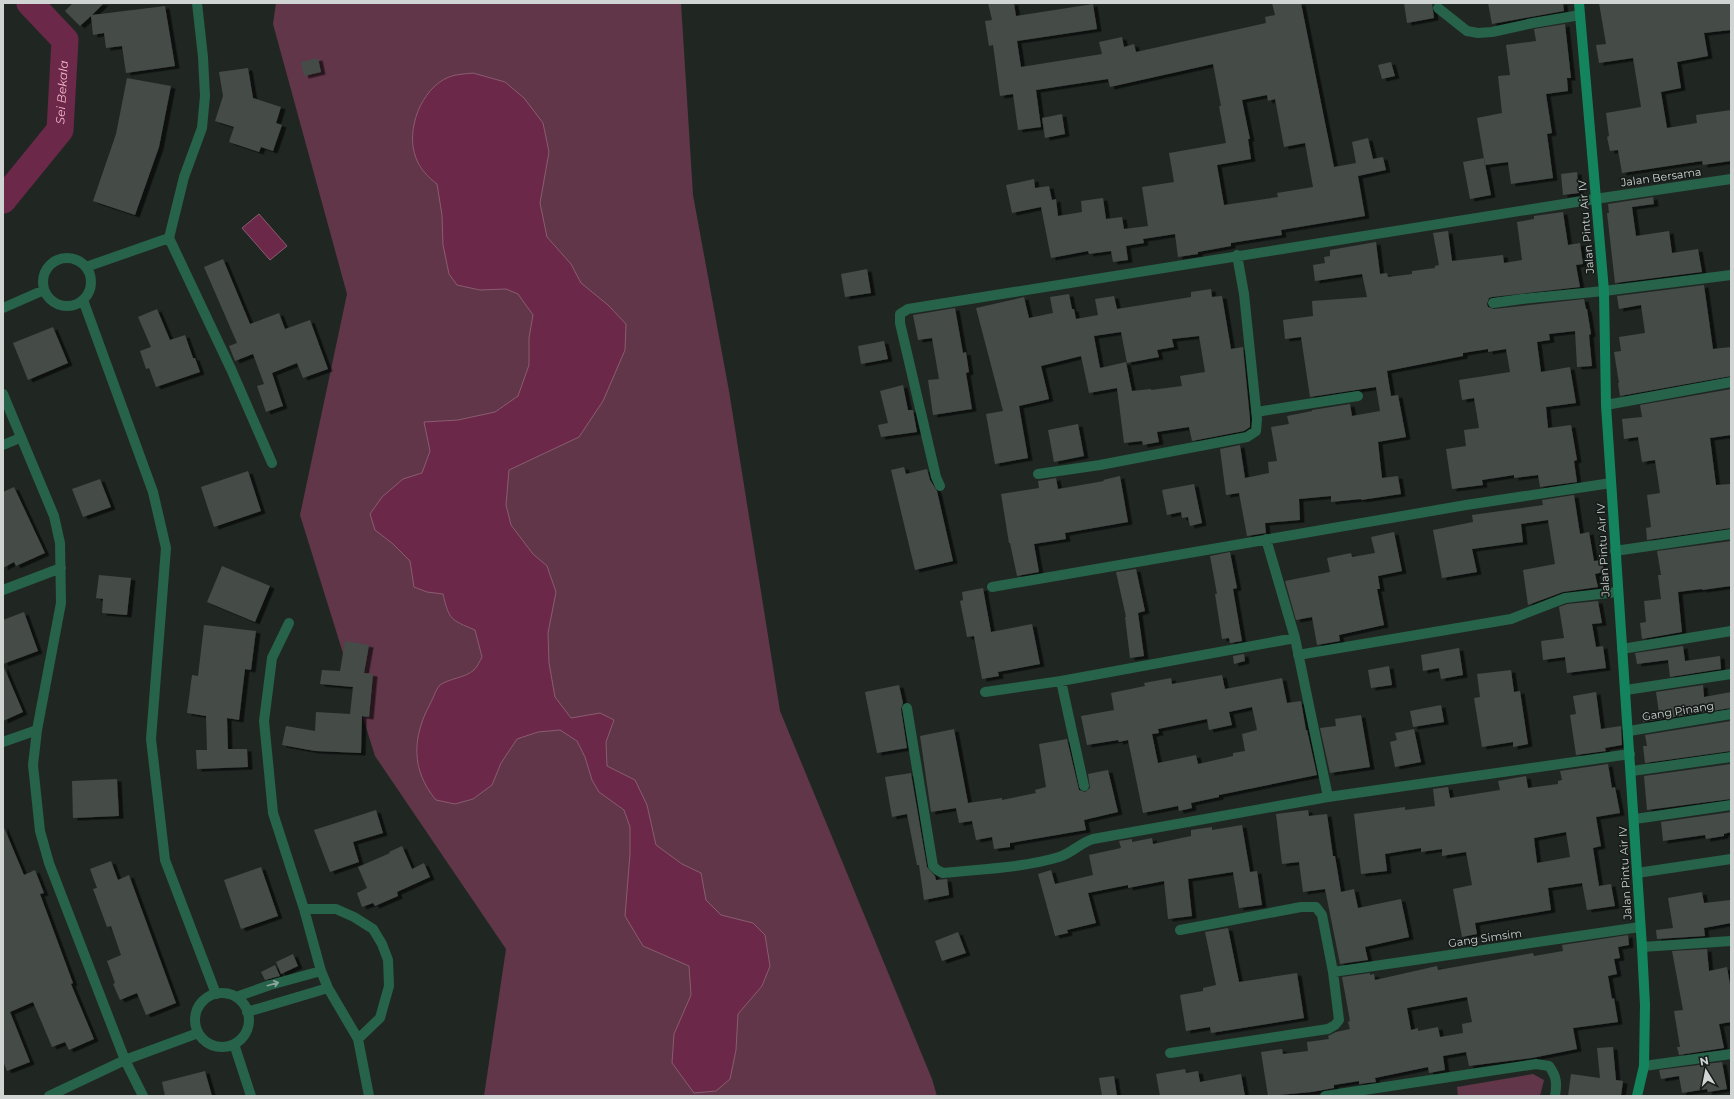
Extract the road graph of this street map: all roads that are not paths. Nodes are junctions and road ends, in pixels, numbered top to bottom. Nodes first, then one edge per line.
1 (197, 3) edge
2 (1579, 3) edge
3 (1438, 8) dead end
4 (1580, 16) junction
5 (1731, 179) edge
6 (1595, 199) junction
7 (169, 238) junction
8 (1237, 255) junction
9 (86, 267) junction
10 (1731, 275) edge
11 (44, 290) junction
12 (1604, 291) junction
13 (83, 300) junction
14 (1493, 303) dead end
15 (3, 308) edge
16 (1731, 382) edge
17 (3, 394) edge
18 (1358, 396) dead end
19 (1606, 405) junction
20 (1256, 412) junction
21 (20, 438) junction
22 (3, 445) edge
23 (272, 464) dead end
24 (1038, 474) dead end
25 (1611, 483) junction
26 (940, 486) dead end
27 (1731, 534) edge
28 (1266, 539) junction
29 (1615, 551) junction
30 (61, 568) junction
31 (992, 587) dead end
32 (3, 590) edge
33 (1617, 592) junction
34 (289, 623) dead end
35 (1731, 631) edge
36 (1294, 638) junction
37 (1622, 649) junction
38 (1298, 655) junction
39 (1731, 674) edge
40 (1061, 681) junction
41 (1626, 690) junction
42 (985, 692) dead end
43 (907, 708) dead end
44 (1731, 714) edge
45 (37, 730) junction
46 (1629, 731) junction
47 (3, 742) edge
48 (1630, 754) junction
49 (1731, 757) edge
50 (1632, 771) junction
51 (1084, 786) dead end
52 (1328, 796) junction
53 (1731, 805) edge
54 (1635, 819) junction
55 (1731, 859) edge
56 (1637, 873) junction
57 (304, 909) junction
58 (1640, 927) junction
59 (1180, 930) dead end
60 (1731, 941) edge
61 (1642, 947) junction
62 (321, 971) junction
63 (1333, 972) junction
64 (328, 988) junction
65 (216, 994) junction
66 (236, 998) junction
67 (247, 1012) junction
68 (198, 1033) junction
69 (358, 1040) junction
70 (234, 1044) junction
71 (1170, 1053) dead end
72 (1731, 1054) edge
73 (125, 1060) junction
74 (1644, 1066) junction
75 (49, 1096) edge
76 (143, 1096) edge
77 (251, 1096) edge
78 (369, 1096) edge
79 (1326, 1096) edge
80 (1555, 1096) edge
81 (1637, 1096) edge

1 - 7 street
2 - 4 main road, Jalan Pintu Air IV
3 - 4 street
4 - 6 main road, Jalan Pintu Air IV
5 - 6 street, Jalan Bersama
6 - 8 street, Jalan Bersama
6 - 12 main road, Jalan Pintu Air IV
7 - 9 street
7 - 23 street
8 - 20 street
8 - 26 street, Jalan Bersama
9 - 11 street
9 - 13 street
10 - 12 street
11 - 13 street
11 - 15 street
12 - 14 street
12 - 19 main road, Jalan Pintu Air IV
13 - 65 street
16 - 19 street
17 - 21 street
18 - 20 street
19 - 25 main road, Jalan Pintu Air IV
20 - 24 street
21 - 22 street
21 - 30 street
25 - 28 street
25 - 29 main road, Jalan Pintu Air IV
27 - 29 street
28 - 31 street
28 - 36 street
29 - 33 main road, Jalan Pintu Air IV
30 - 32 street
30 - 45 street
33 - 37 main road, Jalan Pintu Air IV
33 - 38 street
34 - 57 street
35 - 37 street
36 - 38 street
36 - 40 street
37 - 41 main road, Jalan Pintu Air IV
38 - 52 street
39 - 41 street
40 - 42 street
40 - 51 street
41 - 46 main road, Jalan Pintu Air IV
43 - 52 street
44 - 46 street, Gang Pinang
45 - 47 street
45 - 73 street
46 - 48 main road, Jalan Pintu Air IV
48 - 50 main road, Jalan Pintu Air IV
48 - 52 street
49 - 50 street
50 - 54 main road, Jalan Pintu Air IV
53 - 54 street
54 - 56 main road, Jalan Pintu Air IV
55 - 56 street
56 - 58 main road, Jalan Pintu Air IV
57 - 62 street
57 - 69 street
58 - 61 main road, Jalan Pintu Air IV
58 - 63 street, Gang Simsim
59 - 63 street
60 - 61 street
61 - 74 main road, Jalan Pintu Air IV
62 - 64 street
66 -> 62 street
63 - 71 street
64 - 67 street
64 - 69 street
65 - 66 street
65 - 68 street
66 - 67 street
67 - 70 street
68 - 70 street
68 - 73 street
69 - 78 street
70 - 77 street
72 - 74 street
73 - 75 street
73 - 76 street
74 - 81 main road, Jalan Pintu Air IV
79 - 80 street

